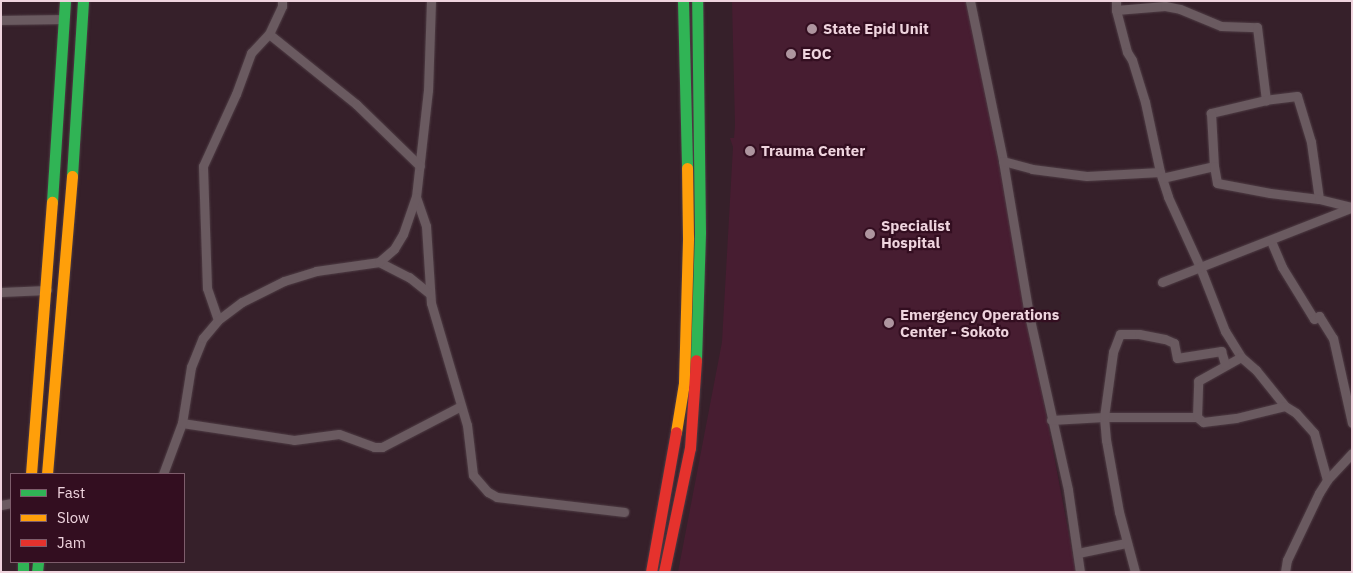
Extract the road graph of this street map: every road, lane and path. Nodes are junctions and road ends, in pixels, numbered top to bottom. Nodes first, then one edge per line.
1 (65, 1) edge
2 (83, 1) edge
3 (282, 1) edge
4 (431, 1) edge
5 (683, 1) edge
6 (697, 1) edge
7 (970, 1) edge
8 (1116, 6) edge
9 (63, 19) junction
10 (1, 20) edge
11 (269, 34) junction
12 (1266, 100) junction
13 (1003, 161) junction
14 (420, 166) junction
15 (1214, 166) junction
16 (1161, 175) junction
17 (416, 196) junction
18 (1319, 199) junction
19 (1352, 208) edge
20 (1271, 241) junction
21 (379, 262) junction
22 (1200, 267) junction
23 (1162, 282) dead end
24 (47, 290) junction
25 (1, 292) edge
26 (429, 293) junction
27 (218, 320) junction
28 (1241, 357) junction
29 (1225, 364) junction
30 (461, 406) junction
31 (1285, 406) junction
32 (1104, 417) junction
33 (1197, 417) junction
34 (1051, 420) junction
35 (182, 423) junction
36 (1352, 423) edge
37 (1352, 453) edge
38 (31, 473) edge
39 (47, 473) edge
40 (163, 473) edge
41 (1327, 480) junction
42 (624, 512) dead end
43 (1126, 543) junction
44 (1078, 553) junction
45 (651, 572) edge
46 (664, 572) edge
47 (1080, 572) edge
48 (1135, 572) edge
49 (1286, 572) edge

1 - 9 main road
2 - 39 main road
3 - 11 street
4 - 14 street
5 - 45 main road
6 - 46 main road
7 - 13 street
8 - 12 street
8 - 16 street
9 - 10 street
9 - 24 main road
11 - 14 street
11 - 27 street
12 - 15 street
12 - 18 street
13 - 16 street
13 - 34 street
14 - 17 street
15 - 16 street
15 - 18 street
16 - 22 street
17 - 21 street
17 - 26 street
18 - 19 street
19 - 20 street
20 - 22 street
20 - 36 street
21 - 26 street
21 - 27 street
22 - 23 street
22 - 28 street
24 - 25 street
24 - 38 main road
26 - 30 street
27 - 35 street
28 - 29 street
28 - 31 street
29 - 32 street
29 - 33 street
30 - 35 street
30 - 42 street
31 - 33 street
31 - 41 street
32 - 33 street
32 - 34 street
32 - 43 street
34 - 44 street
35 - 40 street
37 - 41 street
41 - 49 street
43 - 44 street
43 - 48 street
44 - 47 street

